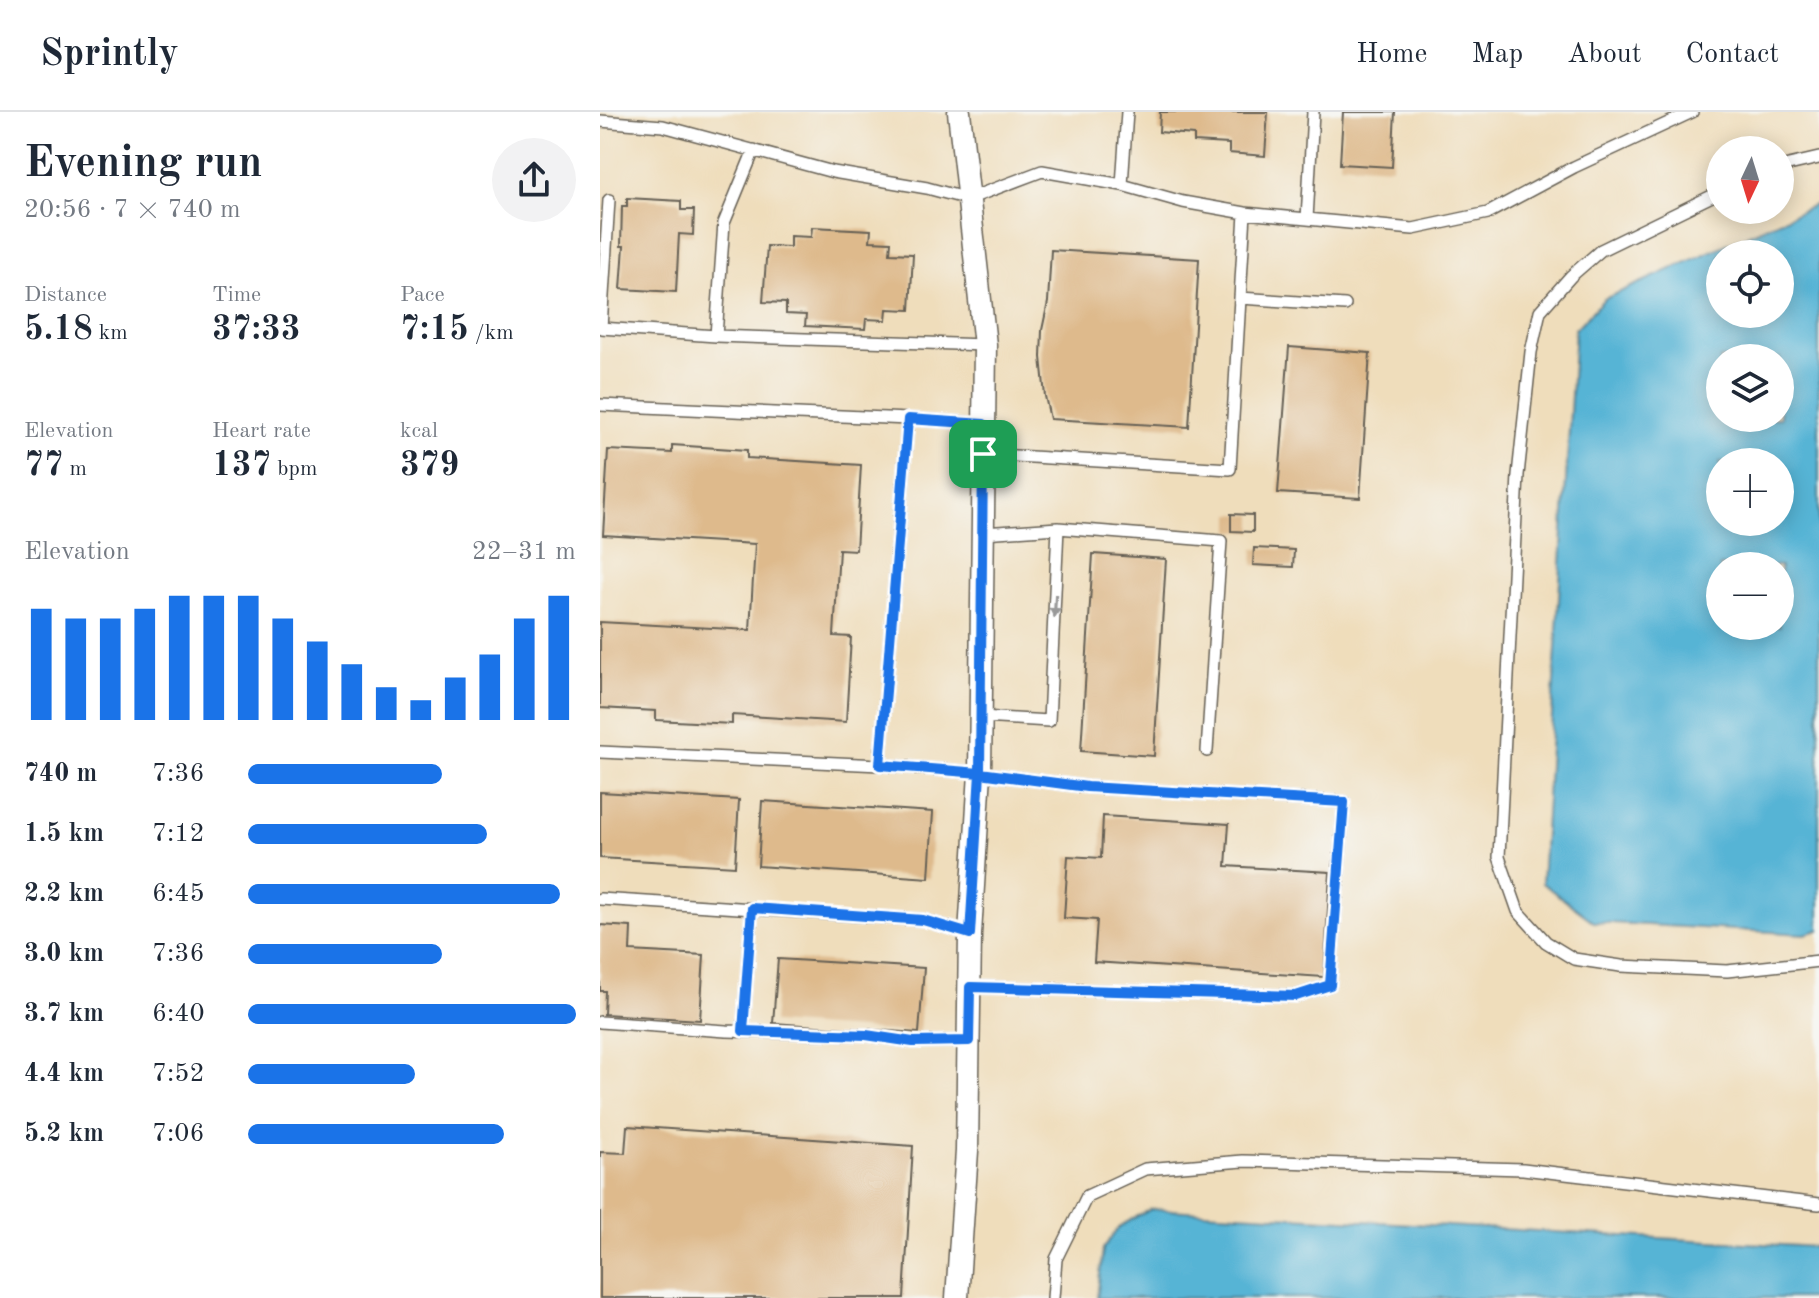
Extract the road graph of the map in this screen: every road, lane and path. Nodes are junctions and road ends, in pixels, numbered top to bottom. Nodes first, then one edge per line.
1 (959, 112) edge
2 (1127, 112) edge
3 (1313, 112) edge
4 (1692, 112) edge
5 (600, 121) edge
6 (754, 150) junction
7 (1819, 158) edge
8 (1794, 164) edge
9 (1122, 185) junction
10 (968, 199) junction
11 (1706, 199) edge
12 (609, 200) dead end
13 (1245, 213) junction
14 (1307, 219) junction
15 (1240, 298) junction
16 (1345, 305) dead end
17 (716, 336) junction
18 (985, 345) junction
19 (600, 405) edge
20 (908, 419) junction
21 (984, 424) junction
22 (983, 454) junction
23 (1058, 528) junction
24 (983, 533) junction
25 (981, 717) junction
26 (1207, 751) dead end
27 (600, 752) edge
28 (880, 765) junction
29 (980, 773) junction
30 (600, 899) edge
31 (752, 908) junction
32 (970, 934) junction
33 (1819, 961) edge
34 (970, 987) junction
35 (600, 1022) edge
36 (743, 1031) junction
37 (969, 1041) junction
38 (1819, 1204) edge
39 (957, 1298) edge
40 (1053, 1298) edge

1 - 10 street
2 - 9 lane
3 - 14 lane
4 - 14 lane
5 - 6 lane
6 - 10 lane
6 - 17 lane
7 - 8 lane
9 - 10 lane
9 - 13 lane
10 - 18 street
11 - 33 lane
12 - 17 lane
13 - 14 lane
13 - 15 lane
15 - 16 lane
15 - 22 lane
17 - 18 lane
18 - 21 street
19 - 20 lane
20 - 21 lane
20 - 28 lane
21 - 22 street
22 - 24 street
23 - 24 lane
23 -> 25 lane
23 - 26 lane
24 - 25 street
25 - 29 street
27 - 28 lane
28 - 29 lane
29 - 32 street
29 - 34 lane
30 - 31 lane
31 - 32 lane
31 - 36 lane
32 - 34 street
34 - 37 street
35 - 36 lane
36 - 37 lane
37 - 39 street
38 - 40 lane

